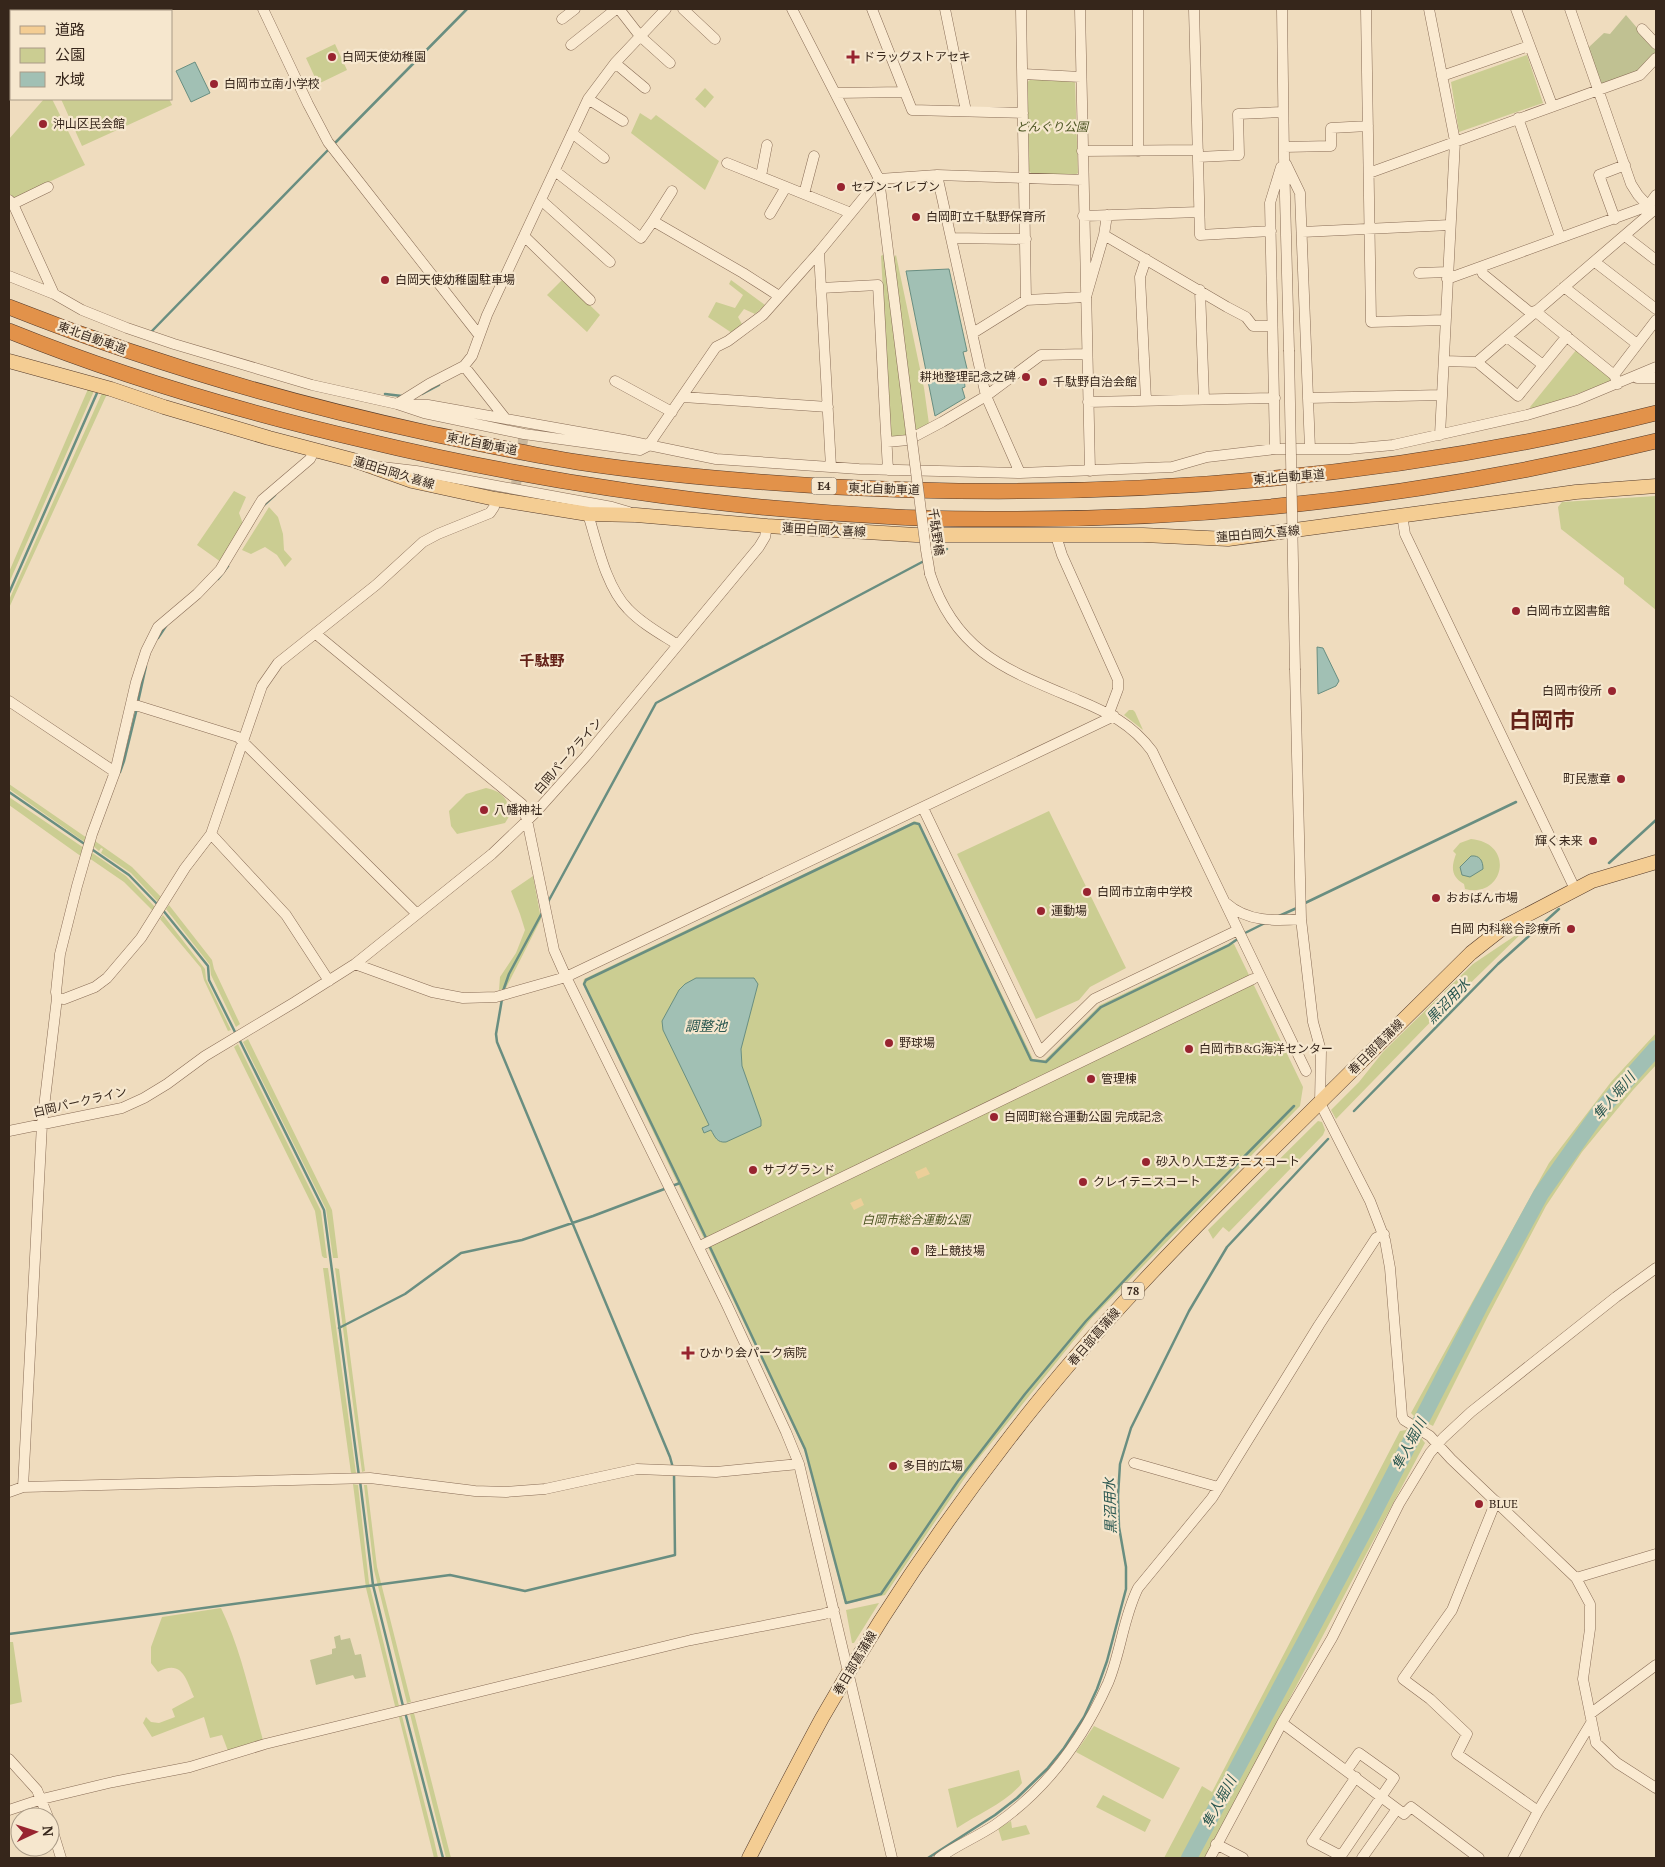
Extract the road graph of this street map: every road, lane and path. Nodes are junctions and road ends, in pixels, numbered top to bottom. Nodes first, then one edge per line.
1 (263, 9) edge
2 (575, 9) edge
3 (618, 9) edge
4 (666, 9) edge
5 (682, 9) edge
6 (792, 9) edge
7 (872, 9) edge
8 (945, 9) edge
9 (1021, 9) edge
10 (1080, 9) edge
11 (1138, 9) edge
12 (1194, 9) edge
13 (1282, 9) edge
14 (1366, 9) edge
15 (1429, 9) edge
16 (1516, 9) edge
17 (1570, 9) edge
18 (562, 19) dead end
19 (1642, 28) dead end
20 (640, 36) junction
21 (715, 39) dead end
22 (571, 44) dead end
23 (1656, 44) edge
24 (1530, 46) junction
25 (1656, 60) edge
26 (615, 63) junction
27 (670, 63) dead end
28 (1023, 74) junction
29 (1442, 76) junction
30 (1081, 77) junction
31 (645, 88) dead end
32 (1598, 89) junction
33 (904, 92) junction
34 (836, 94) junction
35 (588, 99) junction
36 (1552, 105) junction
37 (966, 111) junction
38 (1283, 112) junction
39 (1023, 113) junction
40 (1518, 118) junction
41 (623, 121) dead end
42 (1368, 126) junction
43 (572, 133) junction
44 (1455, 141) junction
45 (767, 144) dead end
46 (1284, 147) junction
47 (1138, 151) junction
48 (1082, 152) junction
49 (1198, 154) junction
50 (814, 156) dead end
51 (604, 158) dead end
52 (1284, 158) junction
53 (727, 163) dead end
54 (1625, 166) junction
55 (555, 171) junction
56 (1369, 173) junction
57 (937, 175) junction
58 (761, 176) junction
59 (1024, 177) junction
60 (879, 179) junction
61 (1083, 180) junction
62 (48, 187) dead end
63 (786, 187) junction
64 (672, 191) dead end
65 (804, 194) junction
66 (1656, 195) edge
67 (541, 200) junction
68 (11, 202) edge
69 (1653, 210) edge
70 (1200, 212) junction
71 (850, 213) junction
72 (770, 214) dead end
73 (1107, 215) junction
74 (1083, 216) junction
75 (1615, 219) junction
76 (653, 222) junction
77 (1450, 225) junction
78 (1368, 230) junction
79 (1271, 231) junction
80 (1302, 232) junction
81 (1104, 235) junction
82 (524, 236) junction
83 (1626, 236) junction
84 (952, 238) junction
85 (1560, 238) junction
86 (1026, 239) junction
87 (819, 252) junction
88 (1146, 259) junction
89 (1656, 260) edge
90 (610, 262) dead end
91 (1595, 262) junction
92 (1480, 268) junction
93 (1419, 273) dead end
94 (1448, 275) junction
95 (9, 276) edge
96 (1564, 287) junction
97 (821, 288) junction
98 (1200, 290) junction
99 (54, 294) junction
100 (779, 296) junction
101 (1086, 297) junction
102 (590, 300) dead end
103 (1026, 300) junction
104 (9, 307) edge
105 (1656, 309) edge
106 (1534, 313) junction
107 (1445, 320) junction
108 (1656, 320) edge
109 (1272, 326) junction
110 (9, 331) edge
111 (973, 333) junction
112 (479, 335) junction
113 (1567, 336) junction
114 (1507, 337) junction
115 (1637, 344) junction
116 (1086, 354) junction
117 (9, 361) edge
118 (1444, 361) junction
119 (1477, 362) junction
120 (1543, 365) junction
121 (464, 366) junction
122 (1656, 367) edge
123 (1632, 378) junction
124 (1656, 378) edge
125 (1616, 379) junction
126 (615, 381) dead end
127 (1442, 395) junction
128 (986, 396) junction
129 (684, 397) junction
130 (1274, 398) junction
131 (1308, 398) junction
132 (1204, 399) junction
133 (1146, 400) junction
134 (1088, 402) junction
135 (397, 404) junction
136 (828, 407) junction
137 (672, 412) junction
138 (1656, 413) edge
139 (505, 418) junction
140 (1440, 436) junction
141 (1656, 441) edge
142 (887, 442) junction
143 (648, 446) junction
144 (1275, 449) junction
145 (1310, 449) junction
146 (315, 450) junction
147 (373, 466) junction
148 (831, 467) junction
149 (888, 470) junction
150 (1090, 471) junction
151 (1020, 473) junction
152 (1656, 486) edge
153 (495, 499) junction
154 (588, 514) junction
155 (636, 515) junction
156 (1402, 515) junction
157 (768, 526) junction
158 (1056, 536) junction
159 (316, 634) junction
160 (678, 645) junction
161 (9, 701) edge
162 (132, 704) junction
163 (1112, 714) junction
164 (243, 742) junction
165 (115, 772) junction
166 (923, 808) junction
167 (528, 820) junction
168 (210, 834) junction
169 (1656, 862) edge
170 (1575, 889) junction
171 (1224, 901) junction
172 (416, 914) junction
173 (1301, 919) junction
174 (1238, 930) junction
175 (355, 964) junction
176 (566, 977) junction
177 (1253, 979) dead end
178 (329, 981) junction
179 (57, 998) junction
180 (1306, 1071) dead end
181 (1320, 1103) junction
182 (42, 1124) junction
183 (9, 1131) edge
184 (1384, 1234) junction
185 (704, 1244) dead end
186 (1656, 1268) edge
187 (1437, 1444) junction
188 (1134, 1463) dead end
189 (799, 1464) junction
190 (1218, 1487) junction
191 (23, 1488) junction
192 (9, 1492) edge
193 (1496, 1501) junction
194 (1656, 1554) edge
195 (1576, 1578) junction
196 (834, 1610) junction
197 (1656, 1666) edge
198 (848, 1675) junction
199 (1590, 1718) junction
200 (1282, 1723) junction
201 (9, 1759) edge
202 (1347, 1770) junction
203 (1356, 1777) junction
204 (1656, 1788) edge
205 (1381, 1796) junction
206 (42, 1799) junction
207 (45, 1807) edge
208 (1397, 1808) junction
209 (9, 1810) edge
210 (1538, 1811) junction
211 (1216, 1844) junction
212 (750, 1858) edge
213 (892, 1858) edge
214 (940, 1858) edge
215 (1210, 1858) edge
216 (1243, 1858) edge
217 (1362, 1858) edge
218 (1479, 1858) edge
219 (1513, 1858) edge

1 - 112 street
2 - 18 street
3 - 20 street
3 - 22 street
4 - 20 street
5 - 21 street
6 - 34 street, 千駄野橋
7 - 33 street
8 - 37 street
9 - 28 street
10 - 30 street
11 - 47 street
12 - 49 street
13 - 38 street
14 - 42 street
15 - 29 street
16 - 24 street
17 - 32 street
19 - 23 street
20 - 26 street
20 - 27 street
24 - 29 street
24 - 36 street
25 - 32 street
26 - 31 street
26 - 35 street
28 - 30 street
28 - 39 street
29 - 44 street
30 - 48 street
32 - 36 street
32 - 54 street
33 - 34 street
33 - 37 street
34 - 60 street, 千駄野橋
35 - 41 street
35 - 43 street
36 - 40 street
37 - 39 street
38 - 46 street
38 - 49 street
39 - 59 street
40 - 44 street
40 - 85 street
42 - 46 street
42 - 56 street
43 - 51 street
43 - 55 street
44 - 56 street
44 - 77 street
45 - 58 street
46 - 52 street
47 - 48 street
47 - 49 street
48 - 61 street
49 - 70 street
50 - 65 street
52 - 79 street
52 - 80 street
52 - 173 street, bridge
53 - 58 street
54 - 69 street
54 - 75 street
55 - 67 street
55 - 76 street
56 - 78 street
57 - 59 street
57 - 60 street
57 - 84 street
58 - 63 street
59 - 61 street
59 - 86 street
60 - 71 street
60 - 163 street, 千駄野橋, bridge
61 - 74 street
62 - 68 street
63 - 65 street
63 - 72 street
64 - 76 street
65 - 71 street
66 - 69 street
67 - 82 street
67 - 90 street
68 - 99 street
69 - 75 street
69 - 83 street
70 - 73 street
70 - 79 street
71 - 87 street
73 - 74 street
73 - 81 street
74 - 101 street
75 - 85 street
76 - 100 street
77 - 78 street
77 - 94 street
78 - 80 street
78 - 107 street
79 - 109 street
80 - 131 street
81 - 88 street
81 - 101 street
82 - 102 street
82 - 112 street
83 - 89 street
83 - 91 street
84 - 86 street
84 - 111 street
85 - 92 street
86 - 103 street
87 - 97 street
87 - 100 street
88 - 98 street
88 - 133 street
91 - 96 street
91 - 105 street
92 - 94 street
92 - 106 street
93 - 94 street
94 - 107 street
95 - 99 street
96 - 106 street
96 - 115 street
97 - 136 street
97 - 142 street
98 - 109 street
98 - 132 street
99 - 135 street
100 - 129 street
101 - 103 street
101 - 116 street
103 - 111 street
104 - 138 highway, 東北自動車道 / E4
106 - 113 street
106 - 114 street
107 - 118 street
108 - 115 street
109 - 130 street
110 - 141 highway, 東北自動車道 / E4
111 - 128 street
112 - 121 street
113 - 120 street
113 - 125 street
114 - 119 street
114 - 120 street
115 - 125 street
116 - 128 street
116 - 134 street
117 - 146 main road, 蓮田白岡久喜線
118 - 119 street
118 - 127 street
119 - 120 street
121 - 135 street
121 - 139 street
122 - 123 street
123 - 124 street
123 - 125 street
125 - 140 street
126 - 137 street
127 - 131 street
127 - 140 street
128 - 142 street
128 - 151 street
129 - 136 street
129 - 137 street
130 - 132 street
130 - 144 street
131 - 145 street
132 - 133 street
133 - 134 street
134 - 150 street
135 - 139 street
135 - 143 street
136 - 148 street
137 - 143 street
139 - 143 street
140 - 145 street
142 - 149 street
143 - 148 street
144 - 145 street
144 - 150 street
146 - 147 main road, 蓮田白岡久喜線
146 - 162 street
147 - 153 main road, 蓮田白岡久喜線
147 - 155 street
148 - 149 street
149 - 151 street
150 - 151 street
152 - 156 main road, 蓮田白岡久喜線
153 - 154 main road, 蓮田白岡久喜線
153 - 159 street
154 - 155 main road, 蓮田白岡久喜線
154 - 160 street
155 - 157 main road, 蓮田白岡久喜線
156 - 158 main road, 蓮田白岡久喜線
156 - 170 street
157 - 158 main road, 蓮田白岡久喜線
157 - 160 street, 白岡パークライン
158 - 163 street
159 - 164 street
159 - 167 street
160 - 167 street, 白岡パークライン
161 - 165 street
162 - 164 street
162 - 165 street
163 - 166 street
163 - 171 street, 千駄野橋
164 - 168 street
164 - 172 street
165 - 179 street
166 - 174 street
166 - 176 street
167 - 172 street, 白岡パークライン
167 - 176 street
168 - 178 street
168 - 179 street
169 - 170 main road, 春日部菖蒲線 / 78
170 - 181 main road, 春日部菖蒲線 / 78
171 - 173 street
171 - 174 street, 千駄野橋
172 - 175 street, 白岡パークライン
173 - 181 street
174 - 180 street, 千駄野橋
175 - 176 street
175 - 178 street, 白岡パークライン
176 - 189 street
177 - 185 street
178 - 182 street, 白岡パークライン
179 - 182 street
181 - 184 street
181 - 198 main road, 春日部菖蒲線 / 78
182 - 183 street, 白岡パークライン
182 - 191 street
184 - 187 street
184 - 190 street
186 - 187 street
187 - 193 street
187 - 200 street
188 - 190 street
189 - 191 street
189 - 196 street
190 - 214 street
191 - 192 street
193 - 195 street
193 - 210 street
194 - 195 street
195 - 199 street
196 - 198 street
196 - 206 street
197 - 199 street
198 - 212 main road, 春日部菖蒲線 / 78
198 - 213 street
199 - 204 street
199 - 210 street
200 - 202 street
200 - 211 street
201 - 206 street
202 - 203 street
202 - 205 street
203 - 205 street
203 - 205 street
205 - 208 street
206 - 207 street
206 - 209 street
208 - 217 street
208 - 218 street
210 - 219 street
211 - 215 street
211 - 216 street

